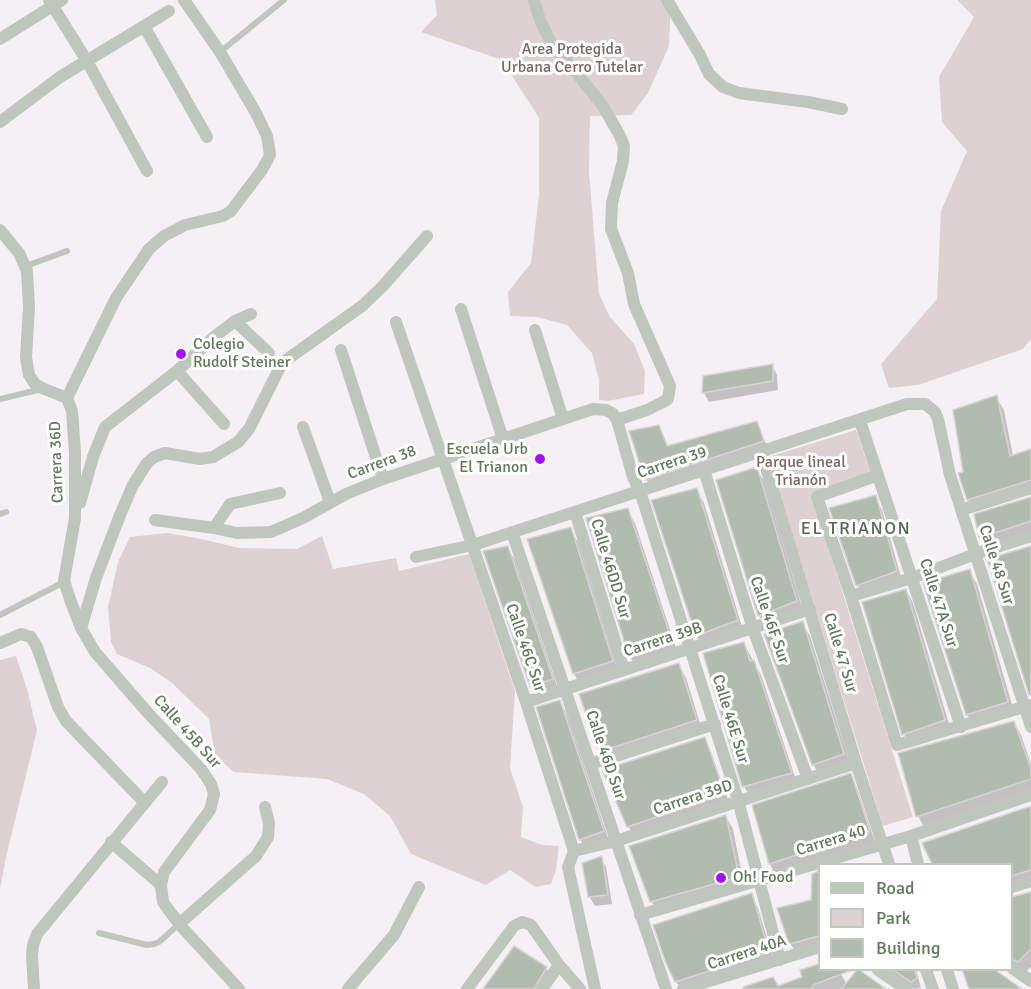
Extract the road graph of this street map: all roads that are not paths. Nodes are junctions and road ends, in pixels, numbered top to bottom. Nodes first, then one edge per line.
1 (184, 0) edge
2 (284, 0) edge
3 (534, 0) edge
4 (667, 0) edge
5 (54, 2) edge
6 (169, 11) dead end
7 (144, 26) junction
8 (0, 39) edge
9 (220, 52) junction
10 (87, 61) junction
11 (842, 109) dead end
12 (0, 122) edge
13 (207, 136) dead end
14 (147, 171) dead end
15 (0, 231) edge
16 (427, 236) dead end
17 (67, 251) dead end
18 (26, 266) junction
19 (460, 309) dead end
20 (251, 314) dead end
21 (235, 321) junction
22 (396, 322) dead end
23 (535, 330) dead end
24 (341, 350) dead end
25 (269, 353) dead end
26 (177, 371) junction
27 (42, 388) junction
28 (67, 398) junction
29 (0, 399) edge
30 (934, 412) joint
31 (563, 419) junction
32 (617, 420) junction
33 (860, 421) junction
34 (224, 424) dead end
35 (303, 426) dead end
36 (503, 439) junction
37 (761, 451) junction
38 (443, 459) junction
39 (704, 470) junction
40 (878, 475) junction
41 (383, 479) junction
42 (1031, 488) edge
43 (640, 491) junction
44 (280, 493) dead end
45 (330, 502) junction
46 (961, 510) junction
47 (574, 512) junction
48 (75, 518) junction
49 (155, 520) dead end
50 (214, 528) junction
51 (512, 532) junction
52 (1031, 536) edge
53 (473, 545) junction
54 (975, 554) junction
55 (416, 557) dead end
56 (912, 578) junction
57 (64, 582) junction
58 (851, 596) junction
59 (810, 609) junction
60 (0, 614) edge
61 (81, 628) junction
62 (753, 629) junction
63 (0, 643) edge
64 (690, 647) junction
65 (624, 670) junction
66 (565, 689) junction
67 (526, 702) junction
68 (1027, 706) edge
69 (715, 724) junction
70 (961, 726) junction
71 (1031, 727) edge
72 (856, 763) junction
73 (590, 764) junction
74 (808, 778) junction
75 (162, 782) dead end
76 (1031, 795) edge
77 (738, 800) junction
78 (145, 803) junction
79 (265, 807) dead end
80 (911, 836) junction
81 (616, 841) junction
82 (111, 842) junction
83 (882, 843) junction
84 (574, 851) junction
85 (890, 863) edge
86 (918, 863) edge
87 (759, 880) junction
88 (1031, 881) edge
89 (161, 885) junction
90 (1013, 886) edge
91 (419, 887) dead end
92 (640, 915) junction
93 (179, 924) junction
94 (99, 933) dead end
95 (818, 947) edge
96 (780, 960) junction
97 (559, 965) junction
98 (1013, 969) edge
99 (881, 971) edge
100 (927, 971) edge
101 (948, 971) edge
102 (1031, 981) edge
103 (714, 985) edge
104 (903, 988) edge
105 (34, 989) edge
106 (239, 989) edge
107 (348, 989) edge
108 (467, 989) edge
109 (542, 989) edge
110 (580, 989) edge
111 (595, 989) edge
112 (666, 989) edge
113 (684, 989) edge
114 (933, 989) edge
115 (953, 989) edge

1 - 9 street
2 - 9 lane
3 - 32 street
4 - 11 street
5 - 8 street
5 - 10 street
6 - 7 street
7 - 10 street
7 - 13 street
9 - 28 street
10 - 12 street
10 - 14 street
15 - 18 street
16 - 61 street
17 - 18 lane
18 - 27 street
19 - 36 street
20 - 21 street
21 - 25 street
21 - 26 street
22 - 38 street, Calle 46C Sur
23 - 31 street
24 - 41 street
26 - 34 street
26 - 48 street
27 - 28 street, Carrera 36D
27 - 29 lane
28 - 48 street, Carrera 36D
30 - 33 street, Carrera 39
30 - 46 street, Calle 48 Sur
31 - 32 street, Carrera 38
31 - 36 street, Carrera 38
32 - 43 street
33 - 37 street, Carrera 39
33 - 40 street, Calle 47A Sur
35 - 45 street
36 - 38 street, Carrera 38
37 - 39 street, Carrera 39
37 - 59 street, Calle 47 Sur
38 - 41 street, Carrera 38
38 - 53 street, Calle 46C Sur
39 - 43 street, Carrera 39
39 - 62 street, Calle 46F Sur
40 - 56 street, Calle 47A Sur
40 - 58 street, Calle 47 Sur
41 - 45 street, Carrera 38
42 - 46 street
43 - 47 street, Carrera 39
43 - 64 street, Calle 46E Sur
44 - 50 street
45 - 50 street, Carrera 38
46 - 54 street, Calle 48 Sur
47 - 51 street, Carrera 39
47 - 65 street, Calle 46DD Sur
48 - 57 street, Carrera 36D
49 - 50 street, Carrera 38
51 - 53 street, Carrera 39
51 - 66 street, Calle 46D Sur
52 - 54 street
53 - 55 street, Carrera 39
53 - 67 street, Calle 46C Sur
54 - 56 street
54 - 68 street, Calle 48 Sur
56 - 58 street
56 - 70 street, Calle 47A Sur
57 - 60 lane
57 - 61 street, Calle 45B Sur
58 - 70 street, Calle 47 Sur
59 - 62 street, Carrera 39B
59 - 72 street, Calle 47 Sur
61 - 89 street, Calle 45B Sur
62 - 64 street, Carrera 39B
62 - 74 street, Calle 46F Sur
63 - 78 street
64 - 65 street, Carrera 39B
64 - 69 street, Calle 46E Sur
65 - 66 street, Carrera 39B
66 - 67 street, Carrera 39B
66 - 73 street, Calle 46D Sur
67 - 84 street, Calle 46C Sur
68 - 70 street
68 - 71 street, Calle 48 Sur
69 - 73 street
69 - 77 street, Calle 46E Sur
72 - 74 street, Carrera 39D
72 - 83 street, Calle 47 Sur
73 - 81 street, Calle 46D Sur
74 - 77 street, Carrera 39D
75 - 78 street
76 - 80 street, Carrera 40
77 - 81 street, Carrera 39D
77 - 87 street, Calle 46E Sur
78 - 82 street
79 - 93 street
80 - 83 street, Carrera 40
80 - 86 street
81 - 84 street, Carrera 39D
81 - 92 street, Calle 46D Sur
82 - 89 street
82 - 105 street
83 - 85 street, Calle 47 Sur
83 - 87 street, Carrera 40
84 - 111 street, Calle 46C Sur
87 - 92 street, Carrera 40
87 - 96 street, Calle 46E Sur
88 - 90 street
89 - 93 street
91 - 107 street
92 - 112 street, Calle 46D Sur
93 - 94 lane
93 - 106 street
95 - 96 street, Carrera 40A
96 - 103 street, Carrera 40A
97 - 108 street
97 - 109 street
97 - 110 street
98 - 102 street
99 - 104 street
100 - 114 street
101 - 115 street
103 - 113 street, Carrera 40A

